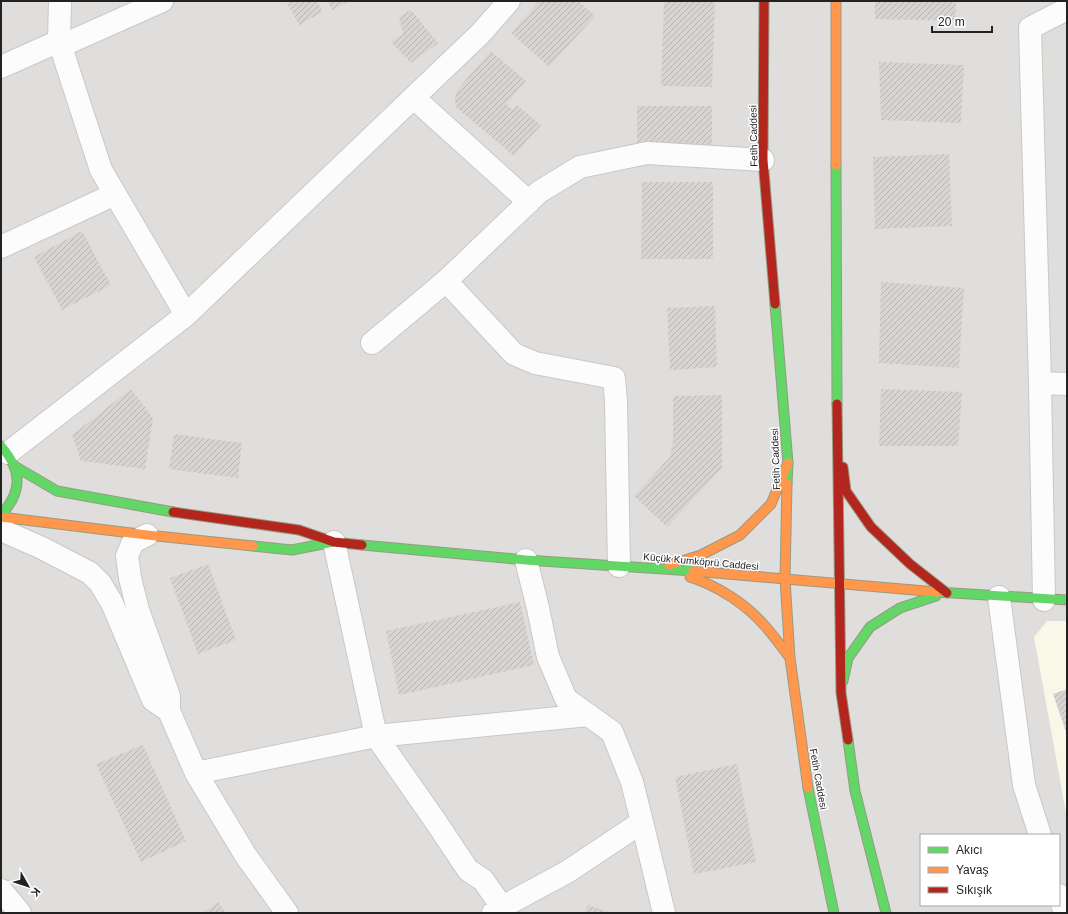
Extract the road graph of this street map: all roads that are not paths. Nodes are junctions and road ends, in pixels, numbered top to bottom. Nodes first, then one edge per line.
1 (60, 1) edge
2 (162, 1) edge
3 (509, 1) edge
4 (764, 1) edge
5 (836, 1) edge
6 (1067, 9) edge
7 (60, 44) junction
8 (1, 67) edge
9 (414, 98) junction
10 (763, 160) junction
11 (115, 194) junction
12 (529, 202) junction
13 (1, 247) edge
14 (446, 281) junction
15 (186, 315) junction
16 (372, 343) dead end
17 (1040, 383) junction
18 (1067, 384) edge
19 (837, 427) junction
20 (8, 456) edge
21 (788, 463) junction
22 (1, 516) edge
23 (1, 530) edge
24 (147, 535) junction
25 (334, 542) junction
26 (526, 560) junction
27 (618, 566) junction
28 (660, 568) junction
29 (785, 579) junction
30 (839, 583) junction
31 (947, 593) junction
32 (999, 597) junction
33 (1044, 600) junction
34 (1067, 600) edge
35 (790, 658) junction
36 (841, 693) junction
37 (168, 712) junction
38 (589, 715) junction
39 (376, 736) junction
40 (196, 773) junction
41 (642, 822) junction
42 (1040, 834) edge
43 (1, 890) edge
44 (1060, 898) edge
45 (497, 910) edge
46 (20, 913) edge
47 (288, 913) edge
48 (664, 913) edge
49 (834, 913) edge
50 (886, 913) edge
51 (1065, 913) edge

1 - 7 street
2 - 7 street
3 - 9 street
4 - 10 street, Fetih Caddesi
5 - 19 street
6 - 17 street
7 - 8 street
7 - 11 street
9 - 12 street
9 - 15 street
10 - 12 street
10 - 21 street, Fetih Caddesi
11 - 13 street
11 - 15 street
12 - 14 street
14 - 16 street
14 - 27 street
15 - 20 street
17 - 18 street
17 - 33 street
19 - 30 street
19 - 31 street
20 - 22 street
20 - 25 street
21 - 28 street
21 - 29 street, Fetih Caddesi
22 - 24 street
23 - 37 street
24 - 25 street
24 - 37 street
25 - 26 street, Küçük Kumköprü Caddesi
25 - 39 street
26 - 27 street, Küçük Kumköprü Caddesi
26 - 38 street
27 - 28 street, Küçük Kumköprü Caddesi
28 - 29 street, Küçük Kumköprü Caddesi
28 - 35 street
29 - 30 street, Küçük Kumköprü Caddesi
29 - 35 street, Fetih Caddesi
30 - 31 street, Küçük Kumköprü Caddesi
30 - 36 street
31 - 32 street, Küçük Kumköprü Caddesi
31 - 36 street
32 - 33 street, Küçük Kumköprü Caddesi
32 - 42 street
33 - 34 street, Küçük Kumköprü Caddesi
35 - 49 street, Fetih Caddesi
36 - 50 street
37 - 40 street
38 - 39 street
38 - 41 street
39 - 40 street
39 - 45 street
40 - 47 street
41 - 45 street
41 - 48 street
43 - 46 street
44 - 51 street

